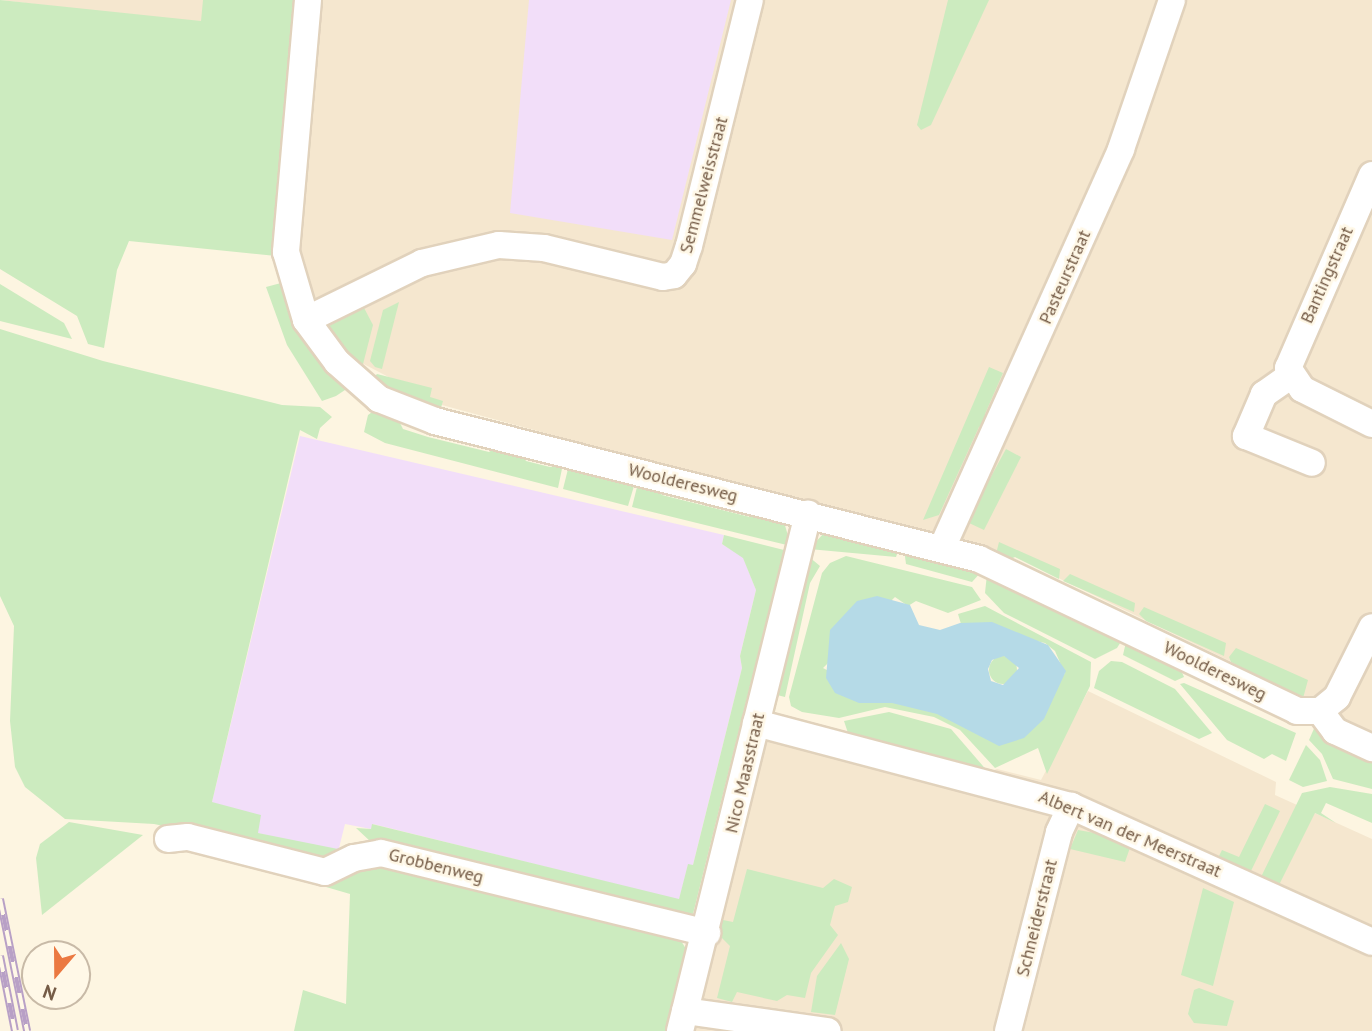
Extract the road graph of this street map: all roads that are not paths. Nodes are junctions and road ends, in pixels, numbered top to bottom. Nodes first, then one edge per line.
1 (308, 0) edge
2 (750, 0) edge
3 (1172, 0) edge
4 (1372, 174) edge
5 (1364, 213) edge
6 (306, 320) junction
7 (1290, 376) junction
8 (1372, 424) edge
9 (1312, 463) dead end
10 (808, 514) junction
11 (942, 548) junction
12 (1372, 626) edge
13 (1320, 711) junction
14 (757, 723) junction
15 (1372, 748) edge
16 (1071, 806) junction
17 (168, 839) dead end
18 (707, 933) junction
19 (1372, 942) edge
20 (683, 1021) edge
21 (828, 1031) edge
22 (1008, 1031) edge

1 - 6 street, Woolderesweg
2 - 6 street, Semmelweisstraat
3 - 11 street, Pasteurstraat
4 - 5 street, Bantingstraat
5 - 7 street, Bantingstraat
6 - 10 street, Woolderesweg
7 - 8 street
7 - 9 street
10 - 11 street, Woolderesweg
10 - 14 street, Nico Maasstraat
11 - 13 street, Woolderesweg
12 - 13 street
13 - 15 street
14 - 16 street, Albert van der Meerstraat
14 - 18 street, Nico Maasstraat
16 - 19 street, Albert van der Meerstraat
16 - 22 street, Schneiderstraat
17 - 18 street, Grobbenweg
18 - 20 street, Nico Maasstraat
20 - 21 street

